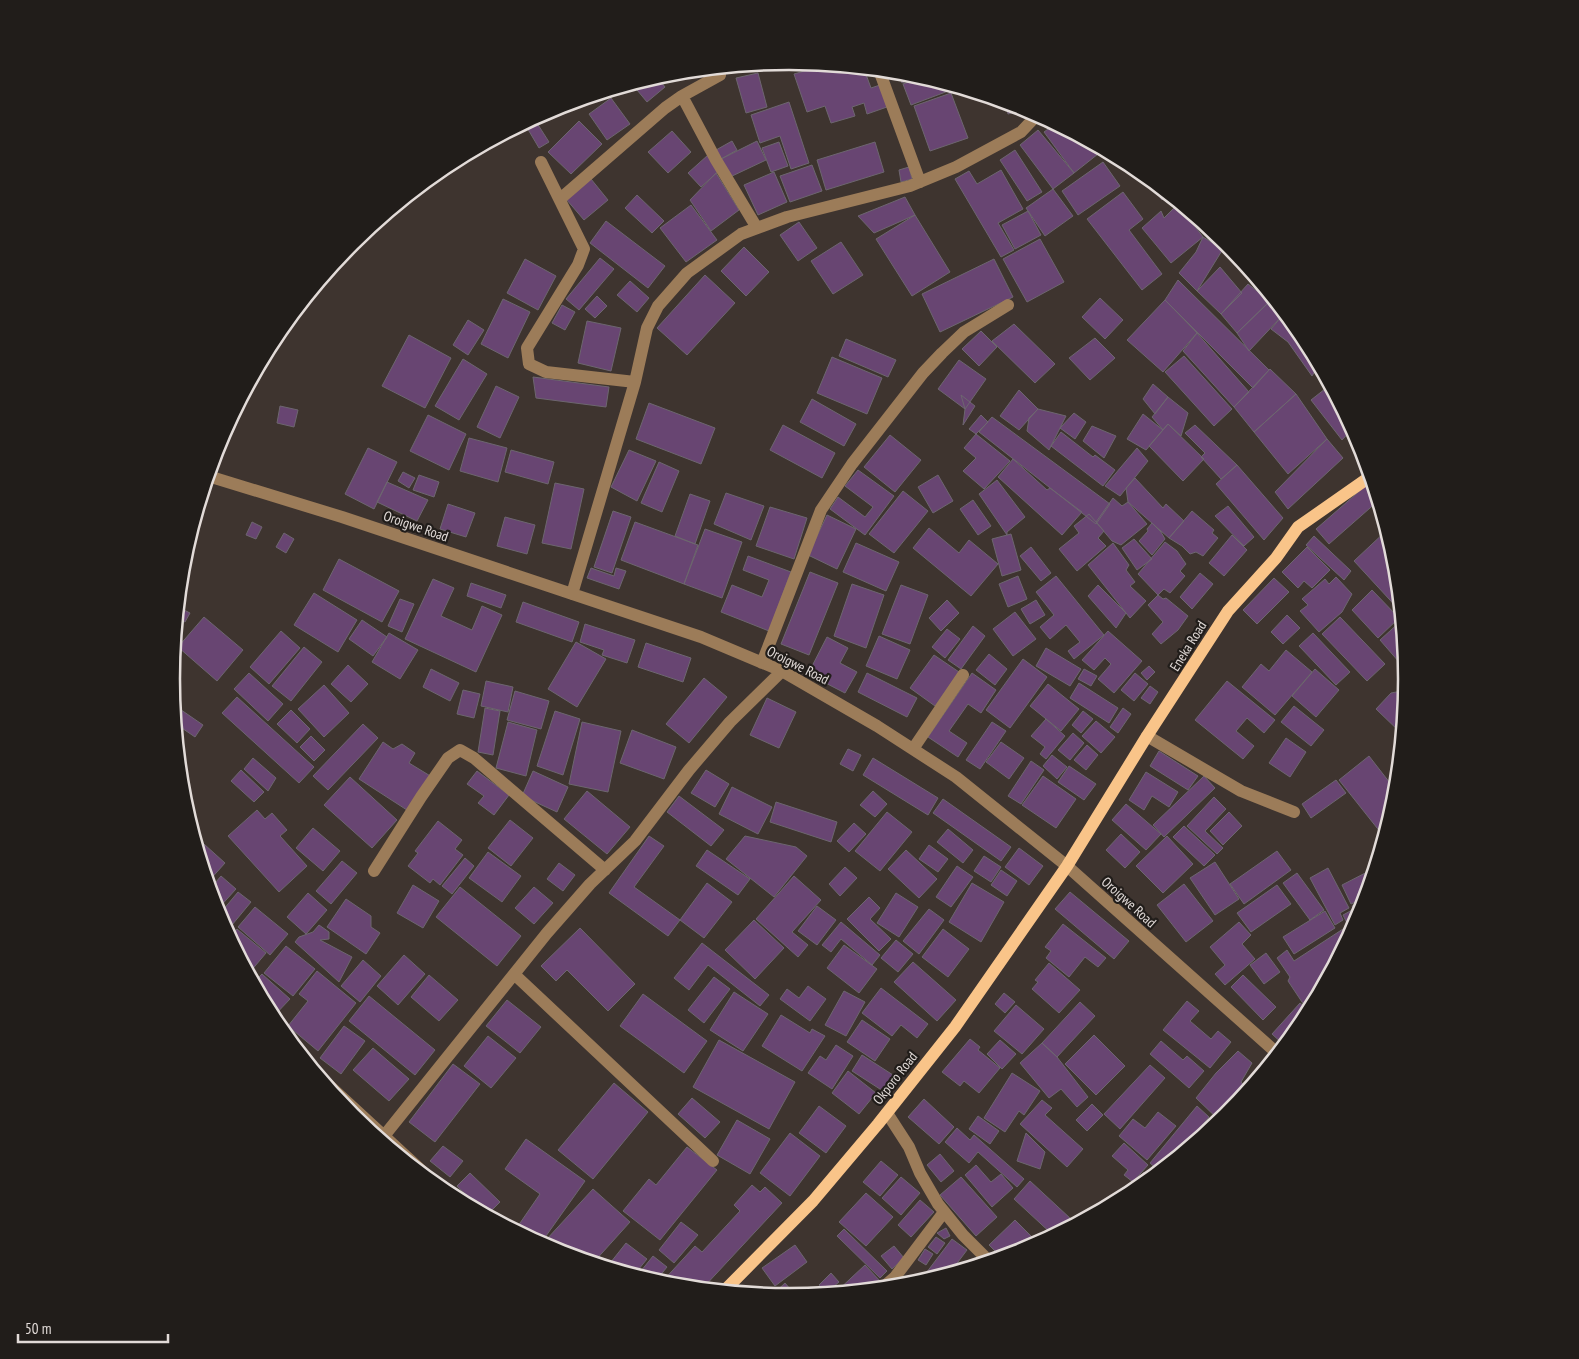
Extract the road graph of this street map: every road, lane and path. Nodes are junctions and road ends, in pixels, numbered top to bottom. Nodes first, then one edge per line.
1 (720, 75) dead end
2 (882, 77) edge
3 (682, 96) junction
4 (1032, 120) edge
5 (541, 162) dead end
6 (920, 182) junction
7 (560, 199) junction
8 (757, 228) junction
9 (1008, 305) dead end
10 (635, 382) junction
11 (214, 478) edge
12 (1365, 480) edge
13 (572, 594) junction
14 (762, 663) junction
15 (782, 671) junction
16 (964, 675) dead end
17 (1147, 736) junction
18 (913, 749) junction
19 (1294, 812) dead end
20 (1067, 866) junction
21 (605, 870) junction
22 (374, 871) dead end
23 (514, 974) junction
24 (1274, 1050) edge
25 (887, 1113) junction
26 (385, 1135) edge
27 (713, 1160) dead end
28 (944, 1212) junction
29 (985, 1257) edge
30 (892, 1280) edge
31 (729, 1286) edge

1 - 3 street
2 - 6 street
3 - 7 street
3 - 8 street
4 - 6 street
5 - 7 street
6 - 8 street
7 - 10 street
8 - 10 street
9 - 14 street
10 - 13 street
11 - 13 street, Oroigwe Road
12 - 17 main road, Eneka Road
13 - 14 street, Oroigwe Road
14 - 15 street, Oroigwe Road
15 - 18 street, Oroigwe Road
15 - 21 street
16 - 18 street
17 - 19 street
17 - 20 main road, Eneka Road
18 - 20 street, Oroigwe Road
20 - 24 street, Oroigwe Road
20 - 25 main road, Okporo Road
21 - 22 street
21 - 23 street
23 - 26 street
23 - 27 street
25 - 28 street
25 - 31 main road, Okporo Road
28 - 29 street
28 - 30 street

